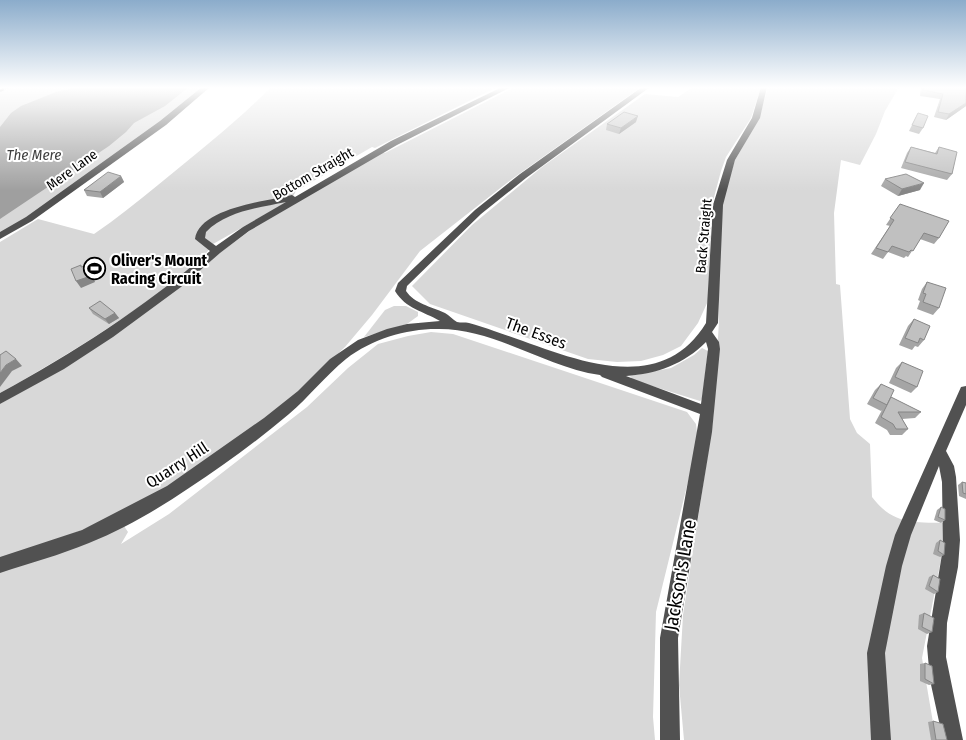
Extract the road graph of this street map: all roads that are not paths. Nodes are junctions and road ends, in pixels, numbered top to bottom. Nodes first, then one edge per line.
1 (165, 122) edge
2 (438, 122) edge
3 (599, 122) edge
4 (754, 122) edge
5 (304, 195) junction
6 (0, 236) edge
7 (216, 251) junction
8 (421, 310) junction
9 (453, 324) junction
10 (416, 326) junction
11 (707, 334) junction
12 (348, 352) joint
13 (603, 371) junction
14 (966, 391) edge
15 (0, 400) edge
16 (707, 411) junction
17 (938, 452) junction
18 (0, 565) edge
19 (670, 740) edge
20 (881, 740) edge
21 (953, 740) edge

1 - 6 street, Mere Lane
2 - 5 street, Bottom Straight
3 - 8 street
4 - 11 street, Back Straight
5 - 7 street, Bottom Straight
5 - 7 street
7 - 15 street, Bottom Straight
8 - 9 street
8 - 10 street
9 - 10 street, The Esses
9 - 13 street, The Esses
10 - 12 street, The Esses
11 - 13 street, The Esses
11 - 16 street, Jackson's Lane
12 - 18 street, Quarry Hill
13 - 16 street
14 - 17 street
16 - 19 street, Jackson's Lane
17 - 20 street
17 - 21 street

